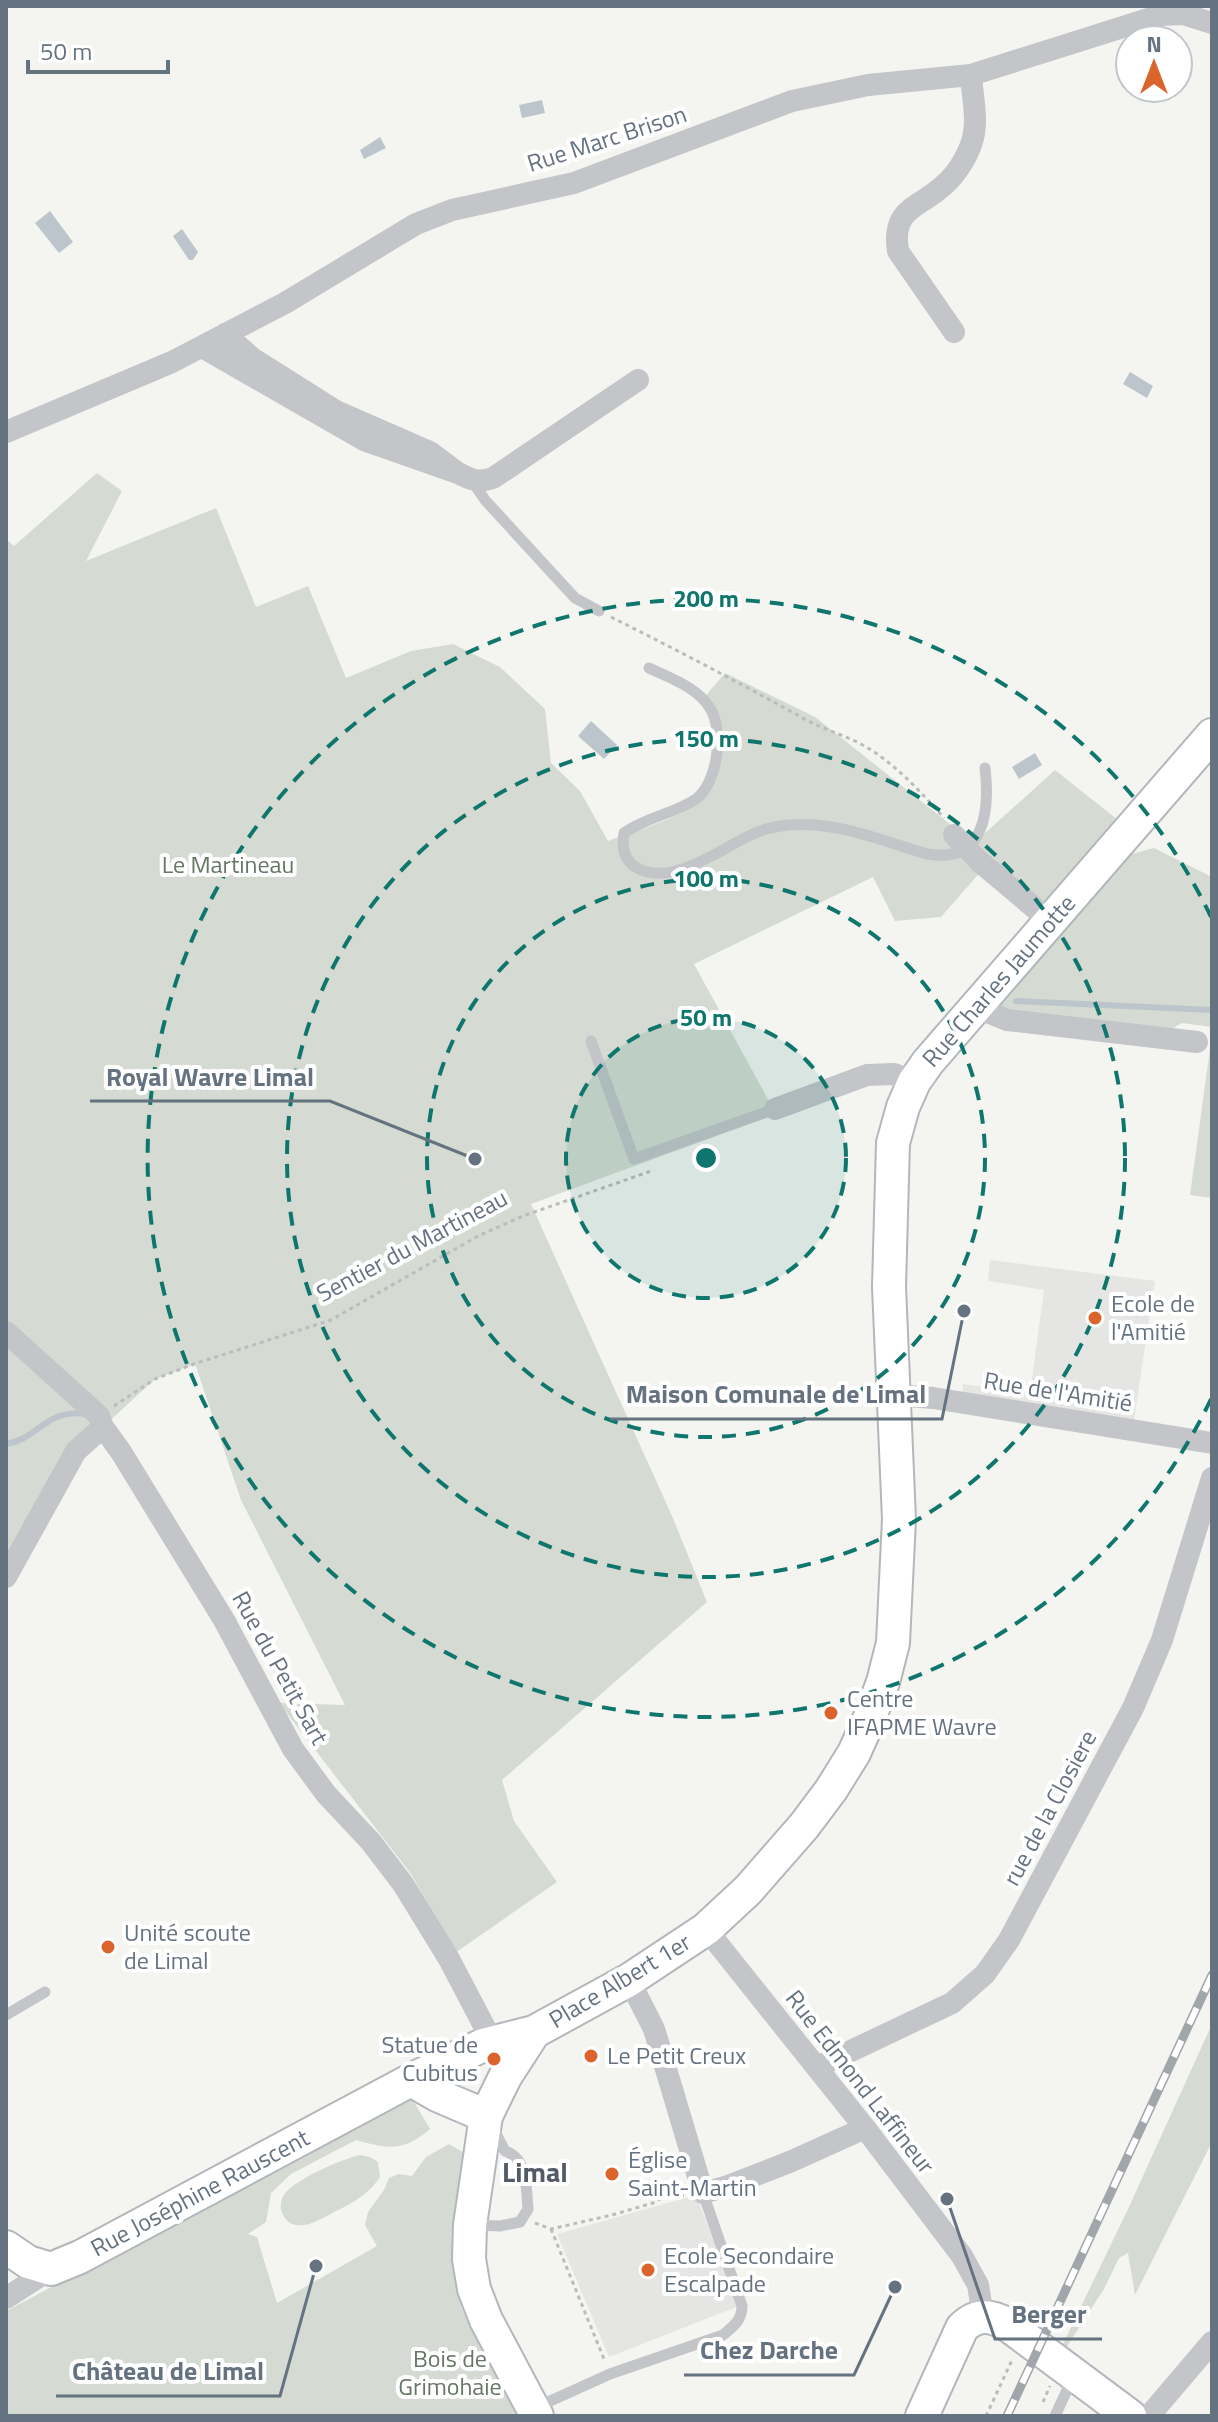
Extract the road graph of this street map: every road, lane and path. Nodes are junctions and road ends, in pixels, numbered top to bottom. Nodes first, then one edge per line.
1 (1212, 23) edge
2 (971, 75) junction
3 (954, 332) dead end
4 (225, 334) junction
5 (202, 347) junction
6 (638, 380) dead end
7 (6, 432) edge
8 (465, 477) junction
9 (599, 611) joint
10 (649, 668) dead end
11 (1212, 735) edge
12 (985, 768) dead end
13 (960, 841) junction
14 (1050, 921) junction
15 (979, 1002) junction
16 (591, 1041) dead end
17 (1197, 1042) dead end
18 (914, 1082) junction
19 (775, 1109) joint
20 (661, 1167) dead end
21 (6, 1332) edge
22 (895, 1395) junction
23 (101, 1421) junction
24 (1212, 1443) edge
25 (1212, 1478) edge
26 (6, 1577) edge
27 (706, 1929) junction
28 (629, 1980) junction
29 (45, 1992) dead end
30 (6, 2015) edge
31 (534, 2032) junction
32 (493, 2043) junction
33 (817, 2067) junction
34 (402, 2086) junction
35 (486, 2116) junction
36 (865, 2128) junction
37 (694, 2194) junction
38 (525, 2217) junction
39 (470, 2225) junction
40 (551, 2229) junction
41 (6, 2247) edge
42 (51, 2269) junction
43 (6, 2298) edge
44 (983, 2316) junction
45 (1023, 2336) junction
46 (1212, 2342) edge
47 (1067, 2370) junction
48 (610, 2374) junction
49 (995, 2396) junction
50 (1001, 2400) dead end
51 (1043, 2403) dead end
52 (535, 2413) edge
53 (922, 2416) edge
54 (986, 2416) edge
55 (1055, 2416) edge
56 (1130, 2416) edge
57 (1149, 2416) edge

1 - 2 street, Rue Marc Brison
2 - 3 street
2 - 4 street, Rue Marc Brison
4 - 5 street, Rue Marc Brison
4 - 8 street
5 - 7 street, Rue Marc Brison
5 - 8 street
6 - 8 street
8 - 9 lane
9 - 13 path
10 - 13 lane
11 - 14 main road, Rue Charles Jaumotte
12 - 13 lane
13 - 14 street
14 - 15 main road, Rue Charles Jaumotte
15 - 17 street
15 - 18 main road, Rue Charles Jaumotte
16 - 19 lane
18 - 19 street
18 - 22 main road, Rue Charles Jaumotte
20 - 23 path, Sentier du Martineau
21 - 23 street, Rue du Petit Sart
22 - 24 street, Rue de l'Amitié
22 - 27 main road, Rue Charles Jaumotte
23 - 26 street
23 - 32 street, Rue du Petit Sart
25 - 33 street, rue de la Closiere
27 - 28 main road, Place Albert 1er
27 - 33 street, Rue Edmond Laffineur
28 - 31 main road, Place Albert 1er
28 - 37 street
29 - 30 lane
31 - 32 main road, Place Albert 1er
31 - 35 main road, Place Albert 1er
32 - 34 main road, Place Albert 1er
33 - 36 street, Rue Edmond Laffineur
34 - 35 main road
34 - 42 main road, Rue Joséphine Rauscent
35 - 38 lane
35 - 39 main road, Place Albert 1er
36 - 37 street
36 - 44 street, Rue Edmond Laffineur
37 - 40 path
37 - 48 lane
38 - 39 lane
38 - 40 path
39 - 52 main road, Place Albert 1er
40 - 48 path
41 - 42 main road
42 - 43 street
44 - 45 main road
44 - 53 main road
45 - 47 main road
45 - 49 path
46 - 57 street
47 - 51 path
47 - 55 lane
47 - 56 main road
48 - 52 lane
49 - 50 path
49 - 54 path

